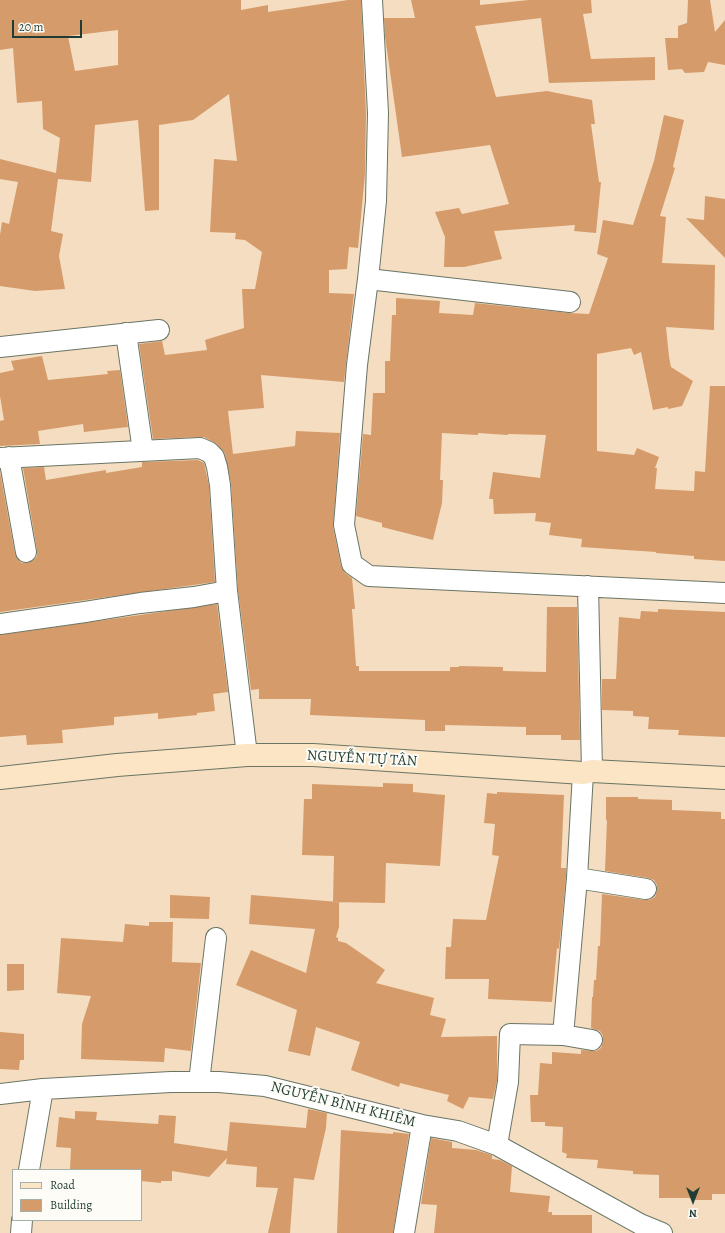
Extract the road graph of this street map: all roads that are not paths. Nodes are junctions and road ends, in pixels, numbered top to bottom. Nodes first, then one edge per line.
1 (372, 0) edge
2 (368, 280) junction
3 (570, 302) dead end
4 (159, 330) dead end
5 (126, 333) junction
6 (0, 347) edge
7 (143, 451) junction
8 (4, 458) edge
9 (26, 552) dead end
10 (588, 586) junction
11 (227, 590) junction
12 (725, 593) edge
13 (0, 624) edge
14 (247, 755) junction
15 (587, 772) junction
16 (0, 778) edge
17 (725, 778) edge
18 (578, 878) junction
19 (646, 889) dead end
20 (216, 938) dead end
21 (563, 1035) junction
22 (592, 1040) dead end
23 (199, 1082) junction
24 (43, 1089) junction
25 (0, 1094) edge
26 (422, 1125) junction
27 (498, 1145) junction
28 (29, 1169) edge
29 (22, 1221) edge
30 (21, 1233) edge
31 (404, 1233) edge
32 (662, 1233) edge

1 - 2 street
2 - 3 street
2 - 10 street
4 - 5 street
5 - 6 street
5 - 7 street
7 - 8 street
7 - 11 street
8 - 9 street
10 - 12 street
10 - 15 street
11 - 13 street
11 - 14 street
14 - 15 street, NGUYỄN TỰ TÂN
14 - 16 street, NGUYỄN TỰ TÂN
15 - 17 street, NGUYỄN TỰ TÂN
15 - 18 street
18 - 19 street
18 - 21 street
20 - 23 street
21 - 22 street
21 - 27 street
23 - 24 street, NGUYỄN BÌNH KHIÊM
23 - 26 street, NGUYỄN BÌNH KHIÊM
24 - 25 street, NGUYỄN BÌNH KHIÊM
24 - 28 street
26 - 27 street, NGUYỄN BÌNH KHIÊM
26 - 31 street
27 - 32 street, NGUYỄN BÌNH KHIÊM
29 - 30 street

